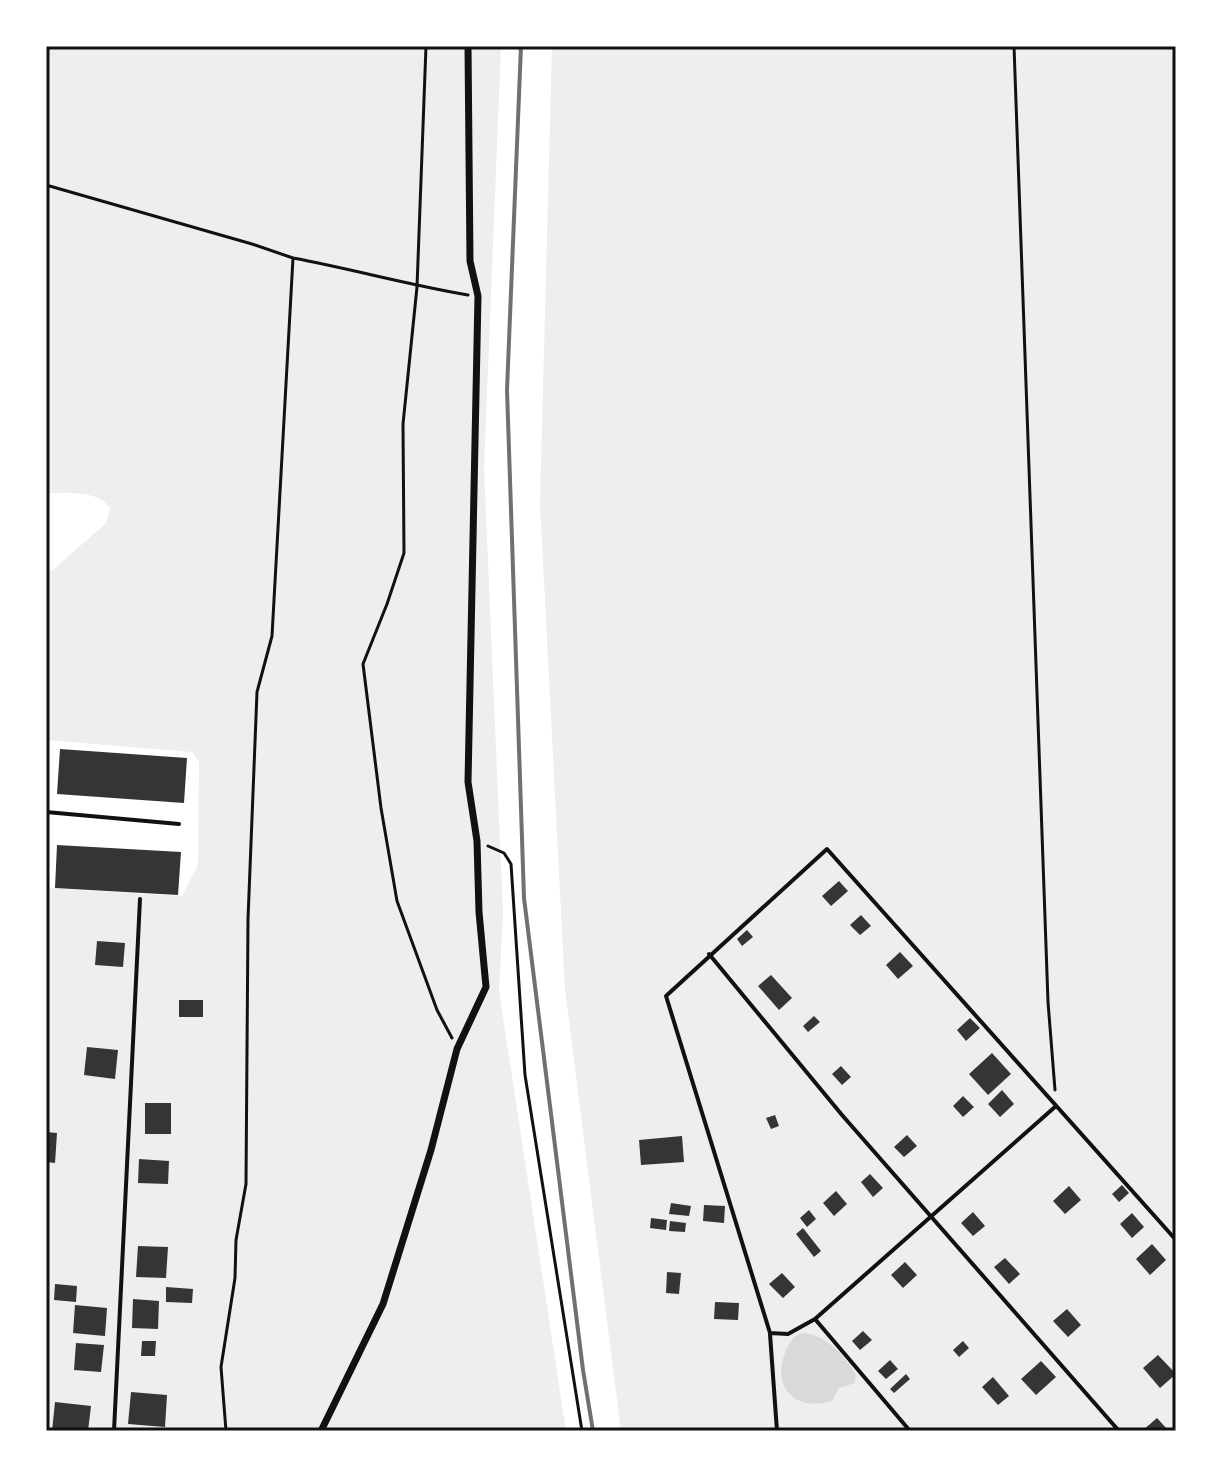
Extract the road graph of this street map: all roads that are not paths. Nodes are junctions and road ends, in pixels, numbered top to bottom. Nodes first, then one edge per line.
1 (468, 46) edge
2 (46, 812) edge
3 (179, 824) dead end
4 (140, 899) dead end
5 (709, 954) junction
6 (1056, 1106) junction
7 (932, 1217) junction
8 (1176, 1240) edge
9 (815, 1319) junction
10 (770, 1333) junction
11 (114, 1431) edge
12 (321, 1431) edge
13 (777, 1431) edge
14 (910, 1431) edge
15 (1119, 1431) edge

1 - 12 street
2 - 3 lane
4 - 11 lane
5 - 6 lane
5 - 7 lane
5 - 10 lane
6 - 7 lane
6 - 8 lane
7 - 9 lane
7 - 15 lane
9 - 10 lane
9 - 14 lane
10 - 13 lane

